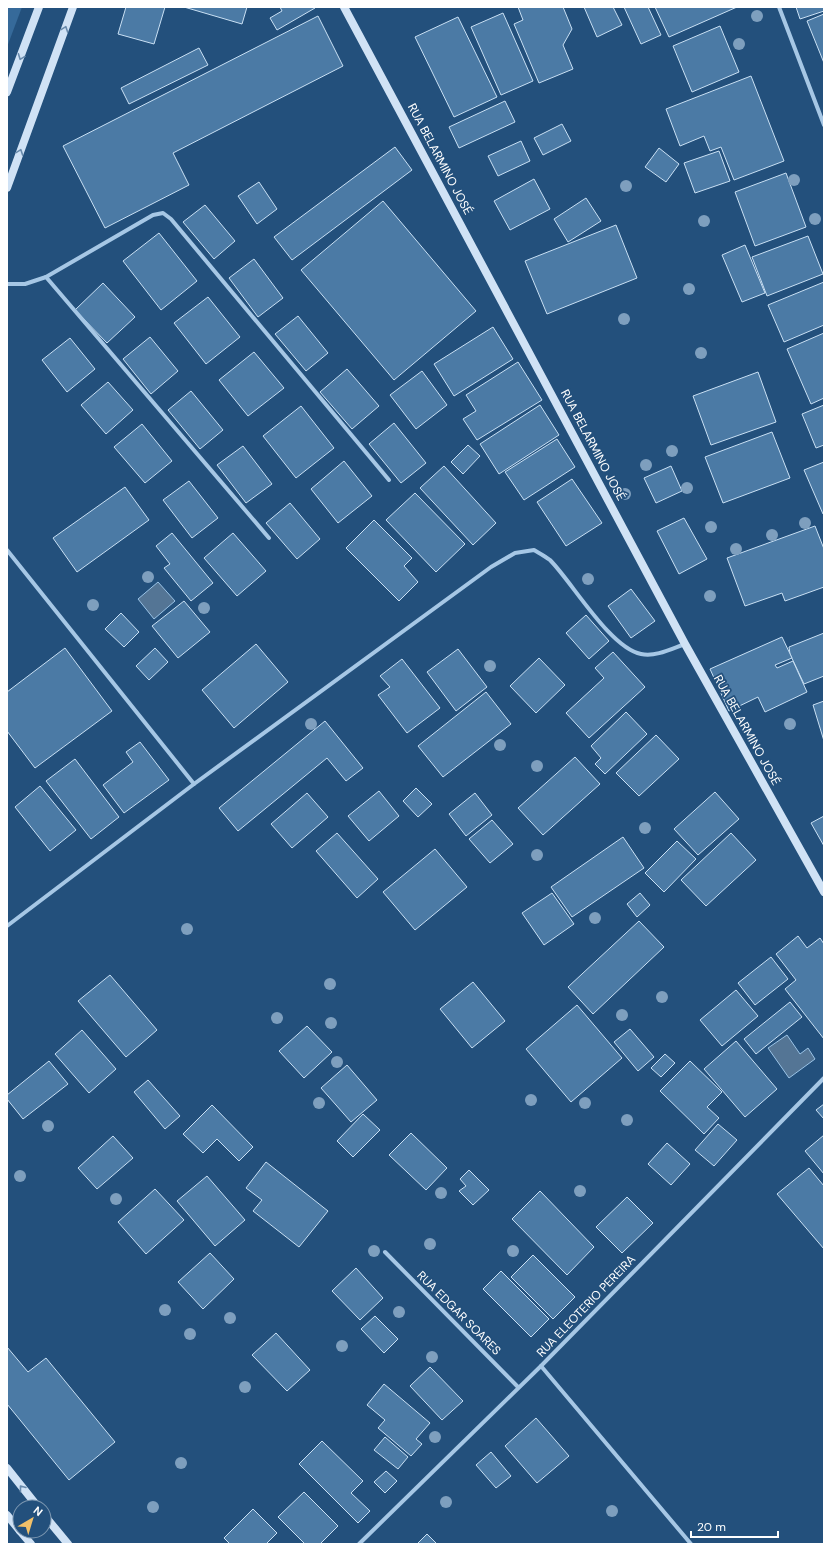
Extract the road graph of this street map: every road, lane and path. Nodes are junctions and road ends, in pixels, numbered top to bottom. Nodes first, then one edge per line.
1 (39, 7) edge
2 (73, 7) edge
3 (344, 7) edge
4 (779, 7) edge
5 (7, 92) edge
6 (824, 125) edge
7 (7, 188) edge
8 (46, 277) junction
9 (7, 284) edge
10 (389, 480) dead end
11 (269, 538) dead end
12 (7, 550) edge
13 (686, 644) junction
14 (194, 784) junction
15 (824, 892) edge
16 (7, 926) edge
17 (824, 1078) edge
18 (385, 1252) dead end
19 (542, 1366) junction
20 (518, 1387) junction
21 (7, 1468) edge
22 (32, 1499) edge
23 (52, 1525) edge
24 (68, 1544) edge
25 (359, 1544) edge
26 (691, 1544) edge

1 -> 5 street
7 -> 2 street
3 - 13 street, RUA BELARMINO JOSÉ
4 - 6 street
8 - 9 street
8 - 10 street
8 - 11 street
12 - 14 street
13 - 14 street
13 - 15 street, RUA BELARMINO JOSÉ
14 - 16 street
17 - 19 street, RUA ELEOTERIO PEREIRA
18 - 20 street, RUA EDGAR SOARES
19 - 20 street, RUA ELEOTERIO PEREIRA
19 - 26 street
20 - 25 street, RUA ELEOTERIO PEREIRA
22 -> 21 street
23 - 24 street

